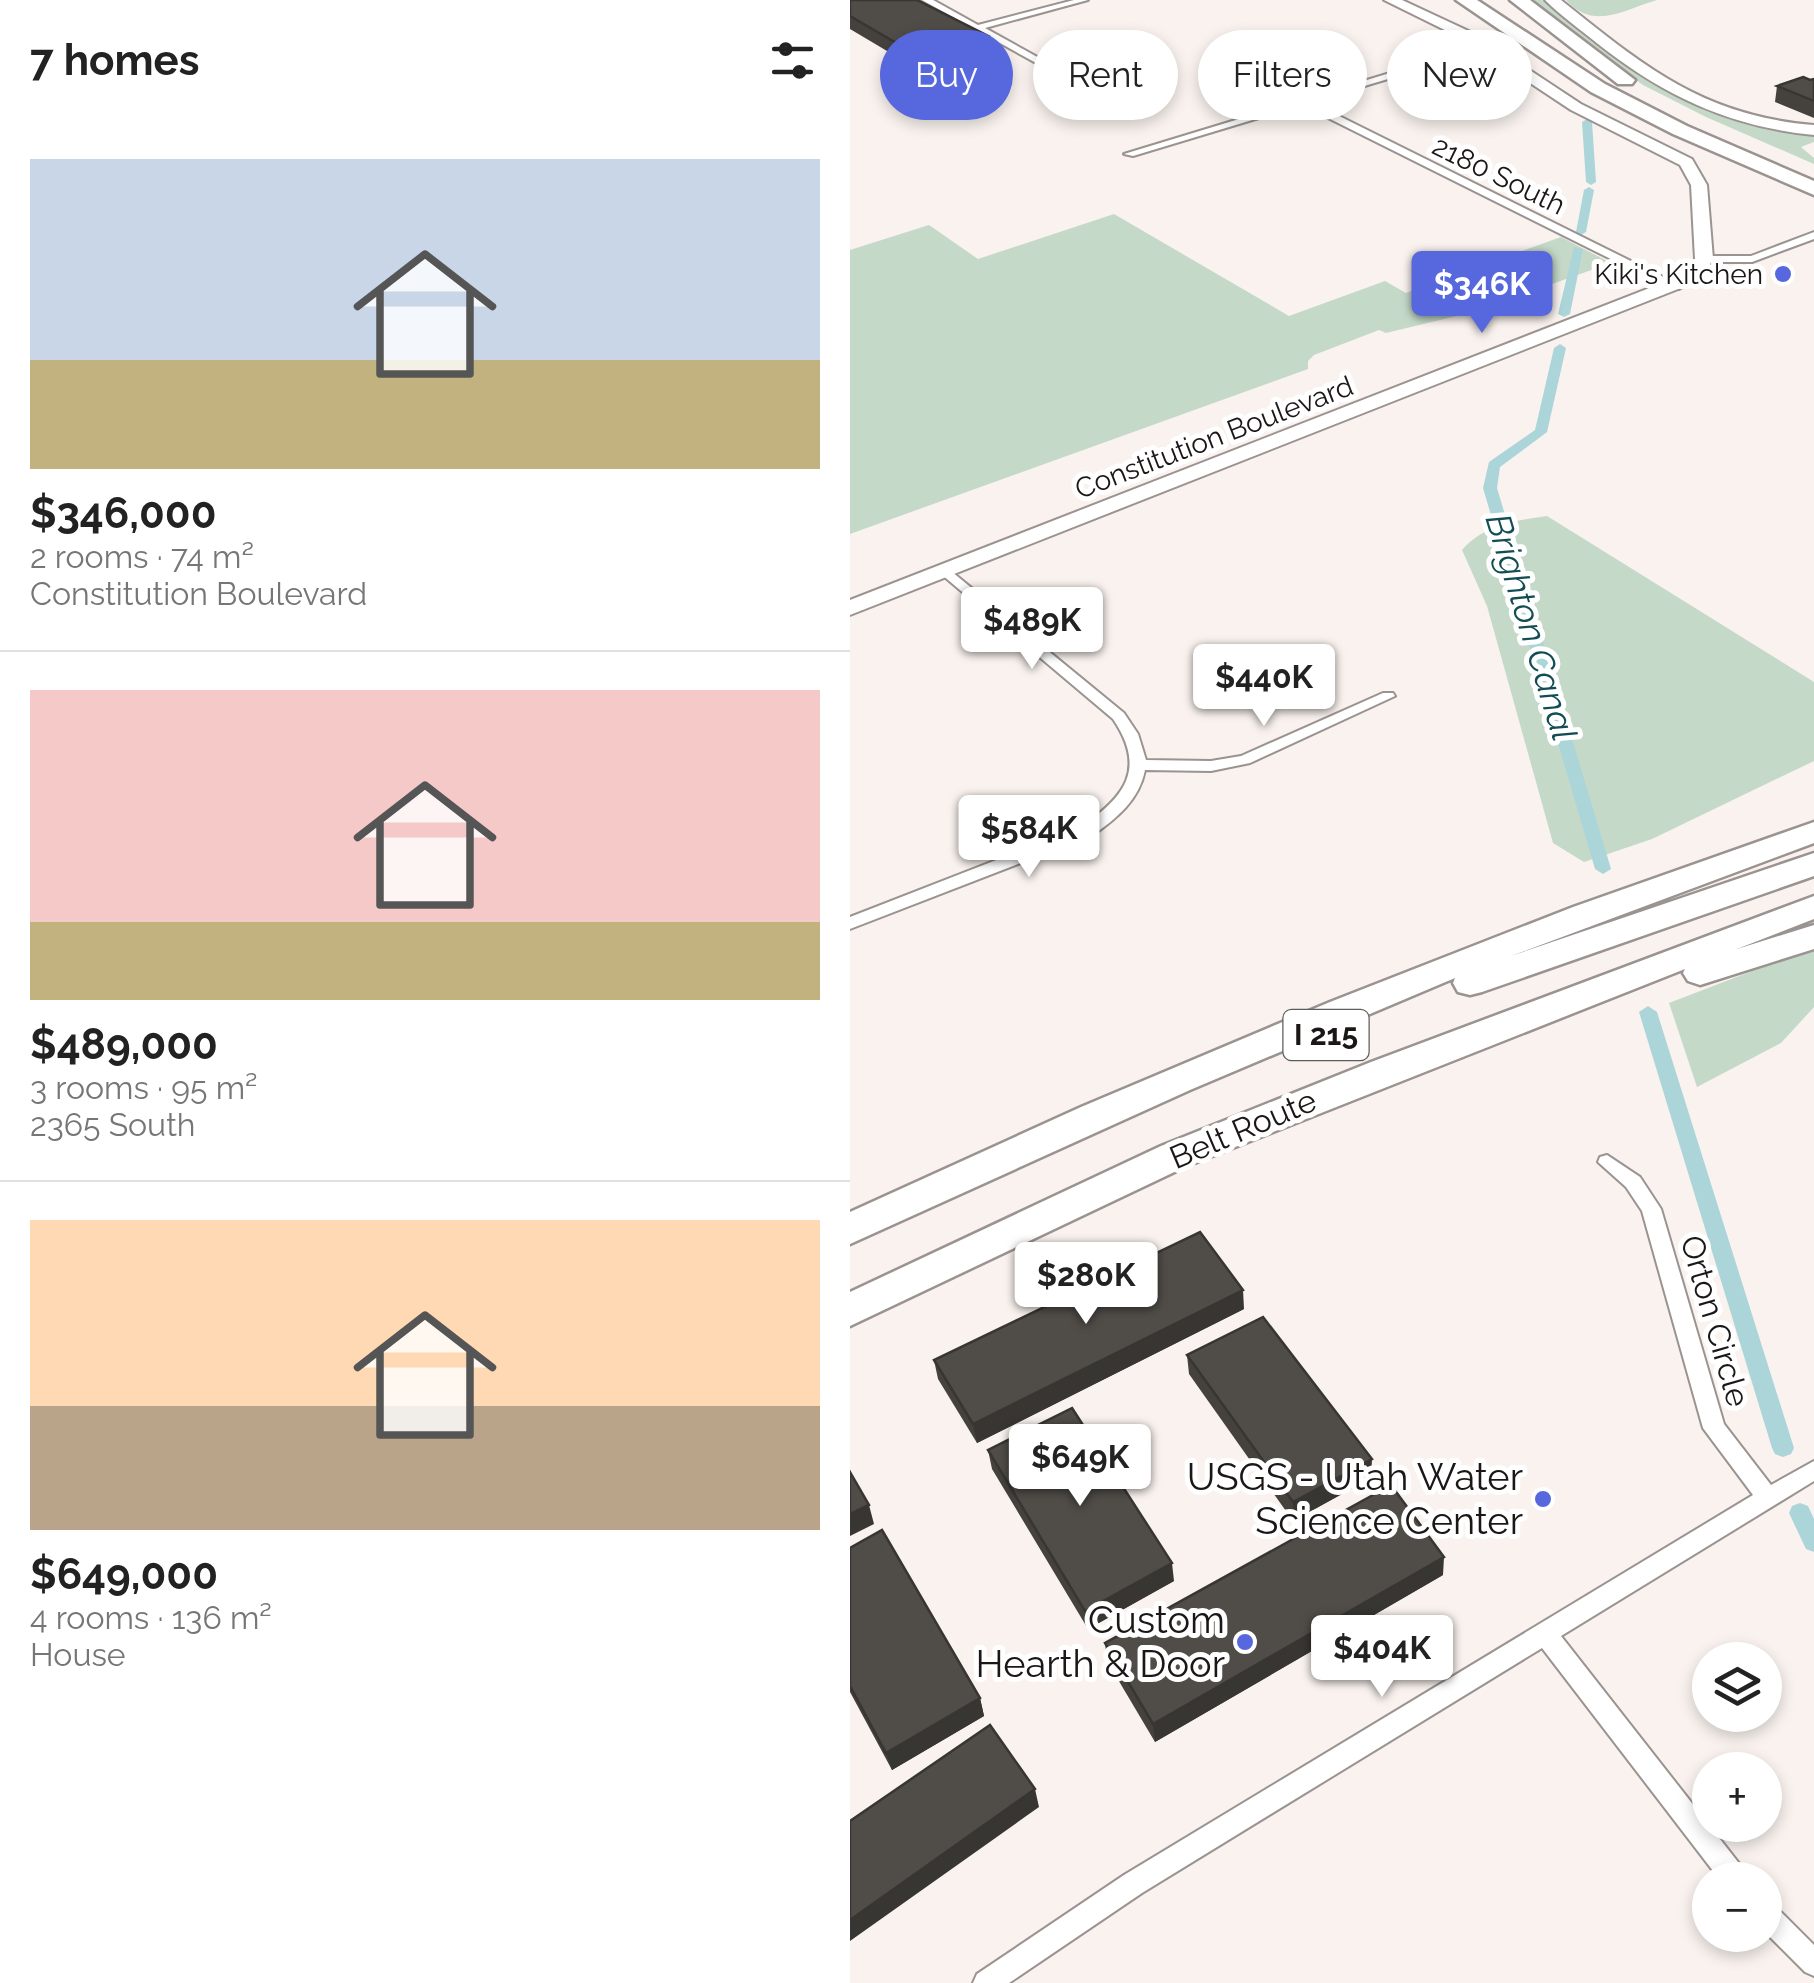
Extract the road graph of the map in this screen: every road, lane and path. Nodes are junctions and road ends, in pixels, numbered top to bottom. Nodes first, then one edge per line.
1 (926, 0) edge
2 (1084, 0) edge
3 (1392, 0) edge
4 (1436, 0) edge
5 (1465, 0) edge
6 (1488, 0) edge
7 (1518, 0) edge
8 (1552, 0) edge
9 (976, 28) junction
10 (1452, 30) edge
11 (1033, 59) edge
12 (1532, 78) edge
13 (1582, 79) junction
14 (1242, 120) edge
15 (1338, 120) edge
16 (1814, 130) edge
17 (1129, 154) dead end
18 (1763, 154) junction
19 (1814, 175) edge
20 (1814, 189) edge
21 (1814, 236) edge
22 (1704, 258) junction
23 (1675, 287) junction
24 (946, 571) junction
25 (850, 608) edge
26 (1388, 696) dead end
27 (1140, 765) junction
28 (1814, 832) edge
29 (1814, 864) edge
30 (1814, 907) edge
31 (850, 923) edge
32 (1814, 938) edge
33 (1384, 1071) junction
34 (1606, 1162) dead end
35 (850, 1232) edge
36 (850, 1310) edge
37 (1814, 1470) edge
38 (1768, 1498) junction
39 (1544, 1632) junction
40 (1722, 1862) edge
41 (1782, 1931) edge
42 (1814, 1962) edge
43 (986, 1983) edge

1 - 9 street
2 - 9 street
3 - 10 street
4 - 13 highway
5 - 13 highway
6 - 18 highway
7 - 18 highway
8 - 16 street
9 - 11 street
12 - 22 street
13 - 20 highway
14 - 17 street
15 - 23 street, 2180 South
18 - 19 highway
21 - 22 street
22 - 23 street, Constitution Boulevard
23 - 24 street, Constitution Boulevard
24 - 25 street, Constitution Boulevard
24 - 27 street
26 - 27 street
27 - 31 street
28 - 35 highway
29 - 35 highway, Belt Route / I 215
30 - 33 highway, Belt Route / I 215
32 - 33 highway
33 - 36 highway, Belt Route / I 215
34 - 38 street, Orton Circle
37 - 38 street
38 - 39 street
39 - 40 street
39 - 43 street
41 - 42 street

